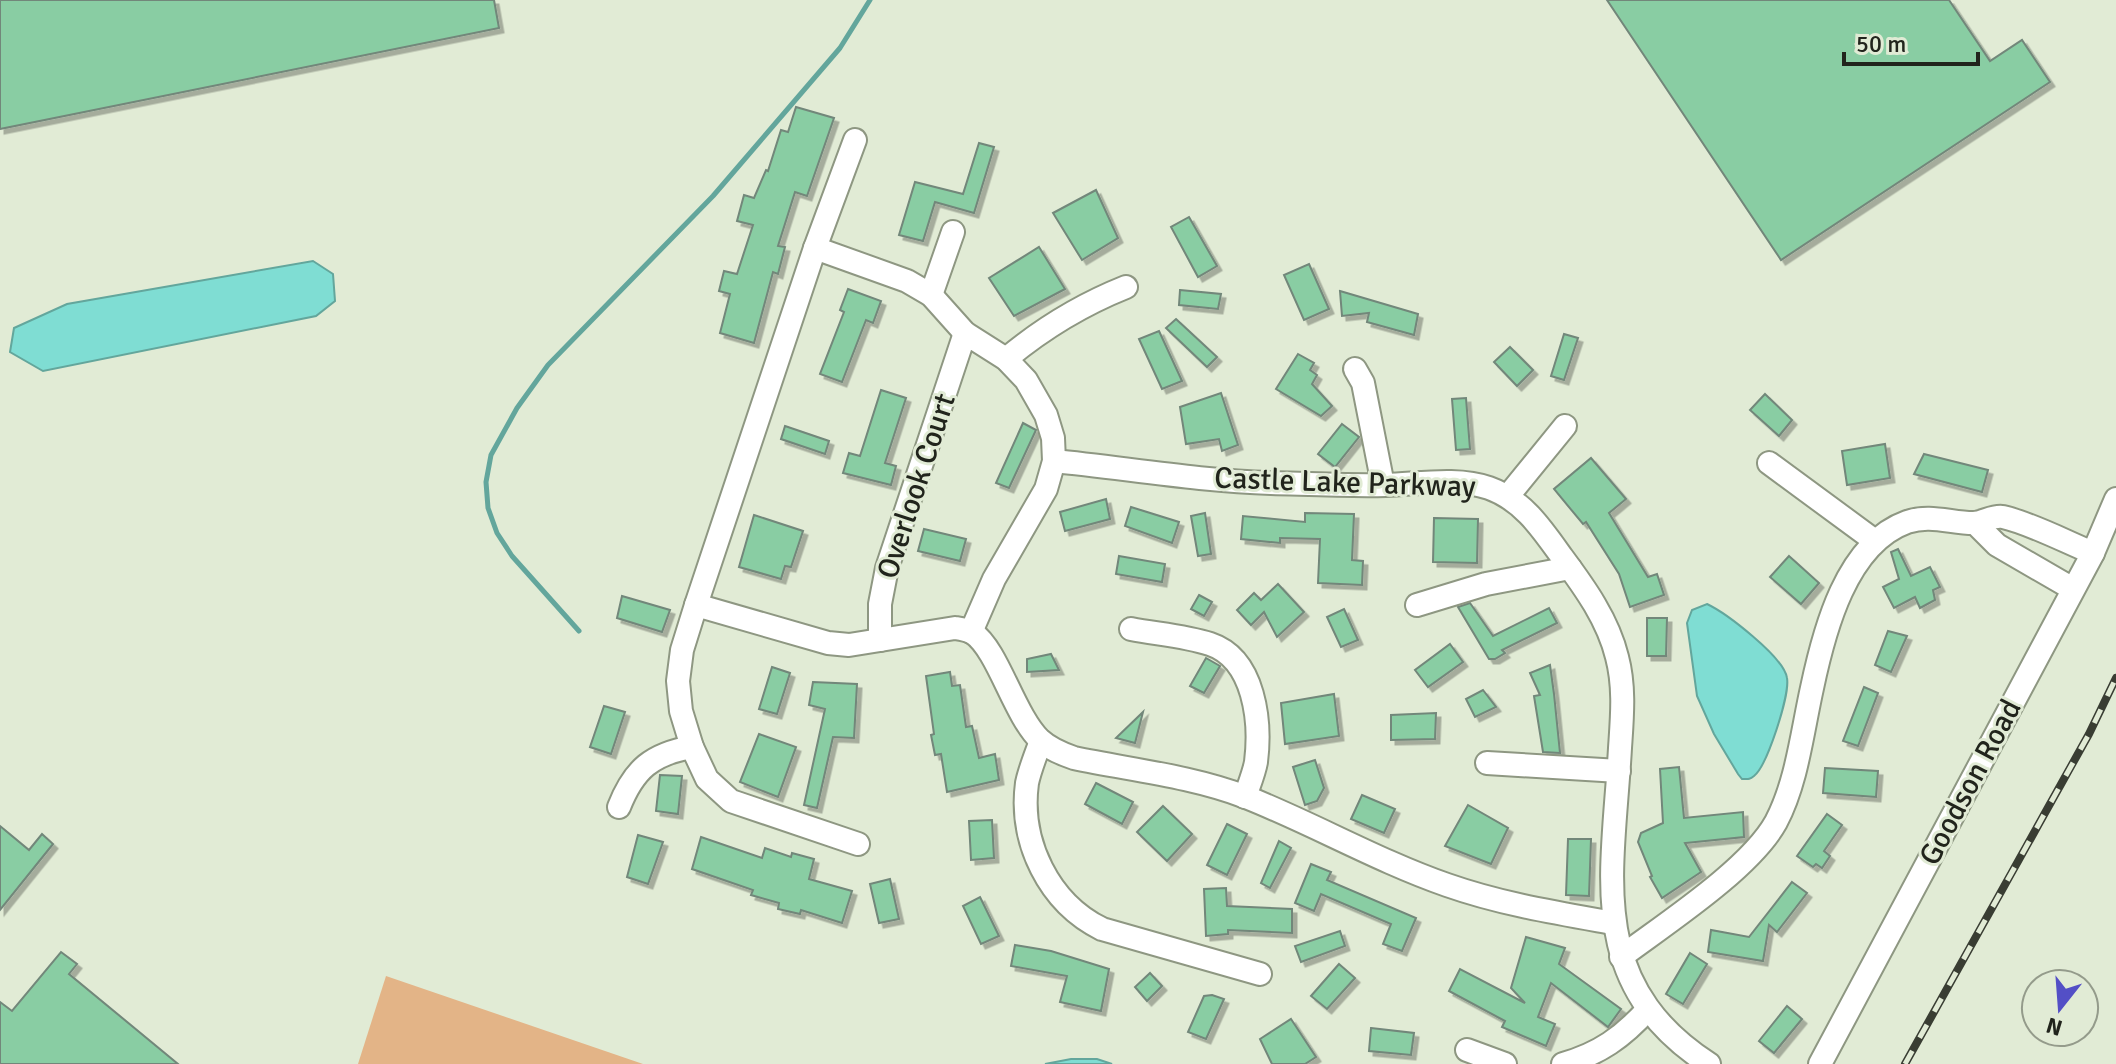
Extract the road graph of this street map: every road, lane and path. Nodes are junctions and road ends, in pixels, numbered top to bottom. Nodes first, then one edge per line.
1 (855, 140) dead end
2 (953, 232) dead end
3 (815, 248) junction
4 (1126, 287) dead end
5 (931, 295) junction
6 (965, 333) junction
7 (1006, 359) junction
8 (1355, 369) dead end
9 (1565, 426) dead end
10 (1054, 461) junction
11 (1769, 463) dead end
12 (1383, 485) junction
13 (1508, 496) junction
14 (2116, 499) edge
15 (1975, 523) junction
16 (1875, 541) junction
17 (2093, 553) junction
18 (1570, 568) junction
19 (2073, 589) junction
20 (696, 605) junction
21 (1417, 605) dead end
22 (1131, 629) dead end
23 (971, 632) junction
24 (880, 640) junction
25 (1041, 741) junction
26 (692, 747) junction
27 (1487, 763) dead end
28 (1619, 771) junction
29 (1245, 797) junction
30 (619, 807) dead end
31 (858, 844) dead end
32 (1613, 923) junction
33 (1621, 957) junction
34 (1260, 974) dead end
35 (1648, 1009) junction
36 (1467, 1050) dead end
37 (1505, 1064) edge
38 (1563, 1064) edge
39 (1709, 1064) edge
40 (1820, 1064) edge

1 - 3 street
2 - 5 street
3 - 5 street
3 - 20 street
4 - 7 street
5 - 6 street
6 - 7 street
6 - 24 street, Overlook Court
7 - 10 street
8 - 12 street
9 - 13 street
10 - 12 street, Castle Lake Parkway
10 - 23 street
11 - 16 street
12 - 13 street, Castle Lake Parkway
13 - 18 street, Castle Lake Parkway
14 - 17 street, Goodson Road
15 - 16 street
15 - 17 street
15 - 19 street
16 - 33 street
17 - 19 street, Goodson Road
18 - 21 street
18 - 28 street, Castle Lake Parkway
19 - 40 street, Goodson Road
20 - 24 street
20 - 26 street
22 - 29 street
23 - 24 street
23 - 25 street
25 - 29 street
25 - 34 street
26 - 30 street
26 - 31 street
27 - 28 street
28 - 32 street, Castle Lake Parkway
29 - 32 street
32 - 33 street, Castle Lake Parkway
33 - 35 street, Castle Lake Parkway
35 - 38 street
35 - 39 street, Castle Lake Parkway
36 - 37 street

